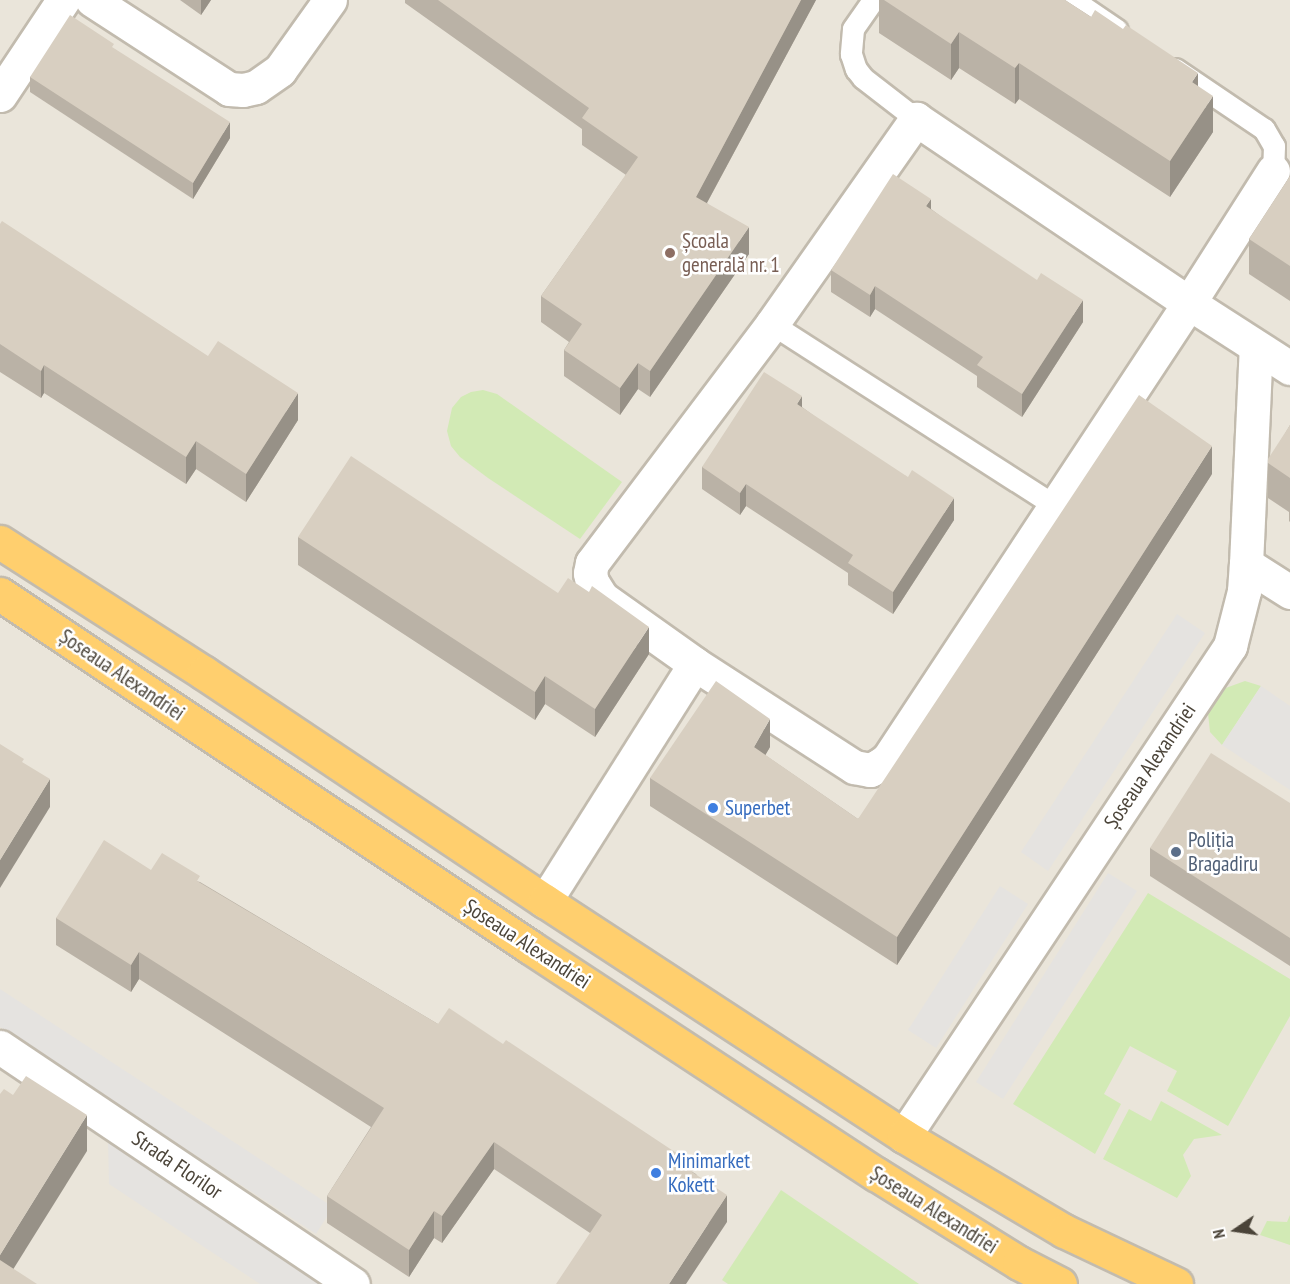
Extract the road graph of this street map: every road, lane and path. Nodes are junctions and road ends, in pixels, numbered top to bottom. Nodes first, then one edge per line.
1 (63, 0) edge
2 (92, 0) edge
3 (330, 0) edge
4 (873, 0) edge
5 (1073, 0) edge
6 (1130, 39) edge
7 (1159, 58) edge
8 (0, 95) edge
9 (916, 119) junction
10 (1273, 171) joint
11 (1189, 303) junction
12 (772, 324) junction
13 (1256, 347) junction
14 (1290, 368) edge
15 (1054, 506) junction
16 (0, 542) edge
17 (1246, 564) junction
18 (1290, 592) edge
19 (0, 594) edge
20 (695, 664) junction
21 (545, 902) junction
22 (0, 1049) edge
23 (904, 1136) junction
24 (353, 1284) edge
25 (1060, 1284) edge
26 (1176, 1284) edge

1 - 8 street
2 - 3 street
4 - 9 lane
5 - 6 lane
7 - 10 lane
9 - 11 street
9 - 12 street
10 - 11 street
11 - 13 street
11 - 15 street
12 - 15 lane
12 - 20 street
13 - 14 street
13 - 17 street, Șoseaua Alexandriei
15 - 20 street
16 - 21 highway
17 - 18 street
17 - 23 street, Șoseaua Alexandriei
19 - 25 highway, Șoseaua Alexandriei
20 - 21 street
21 - 23 highway
22 - 24 street, Strada Florilor
23 - 26 highway

